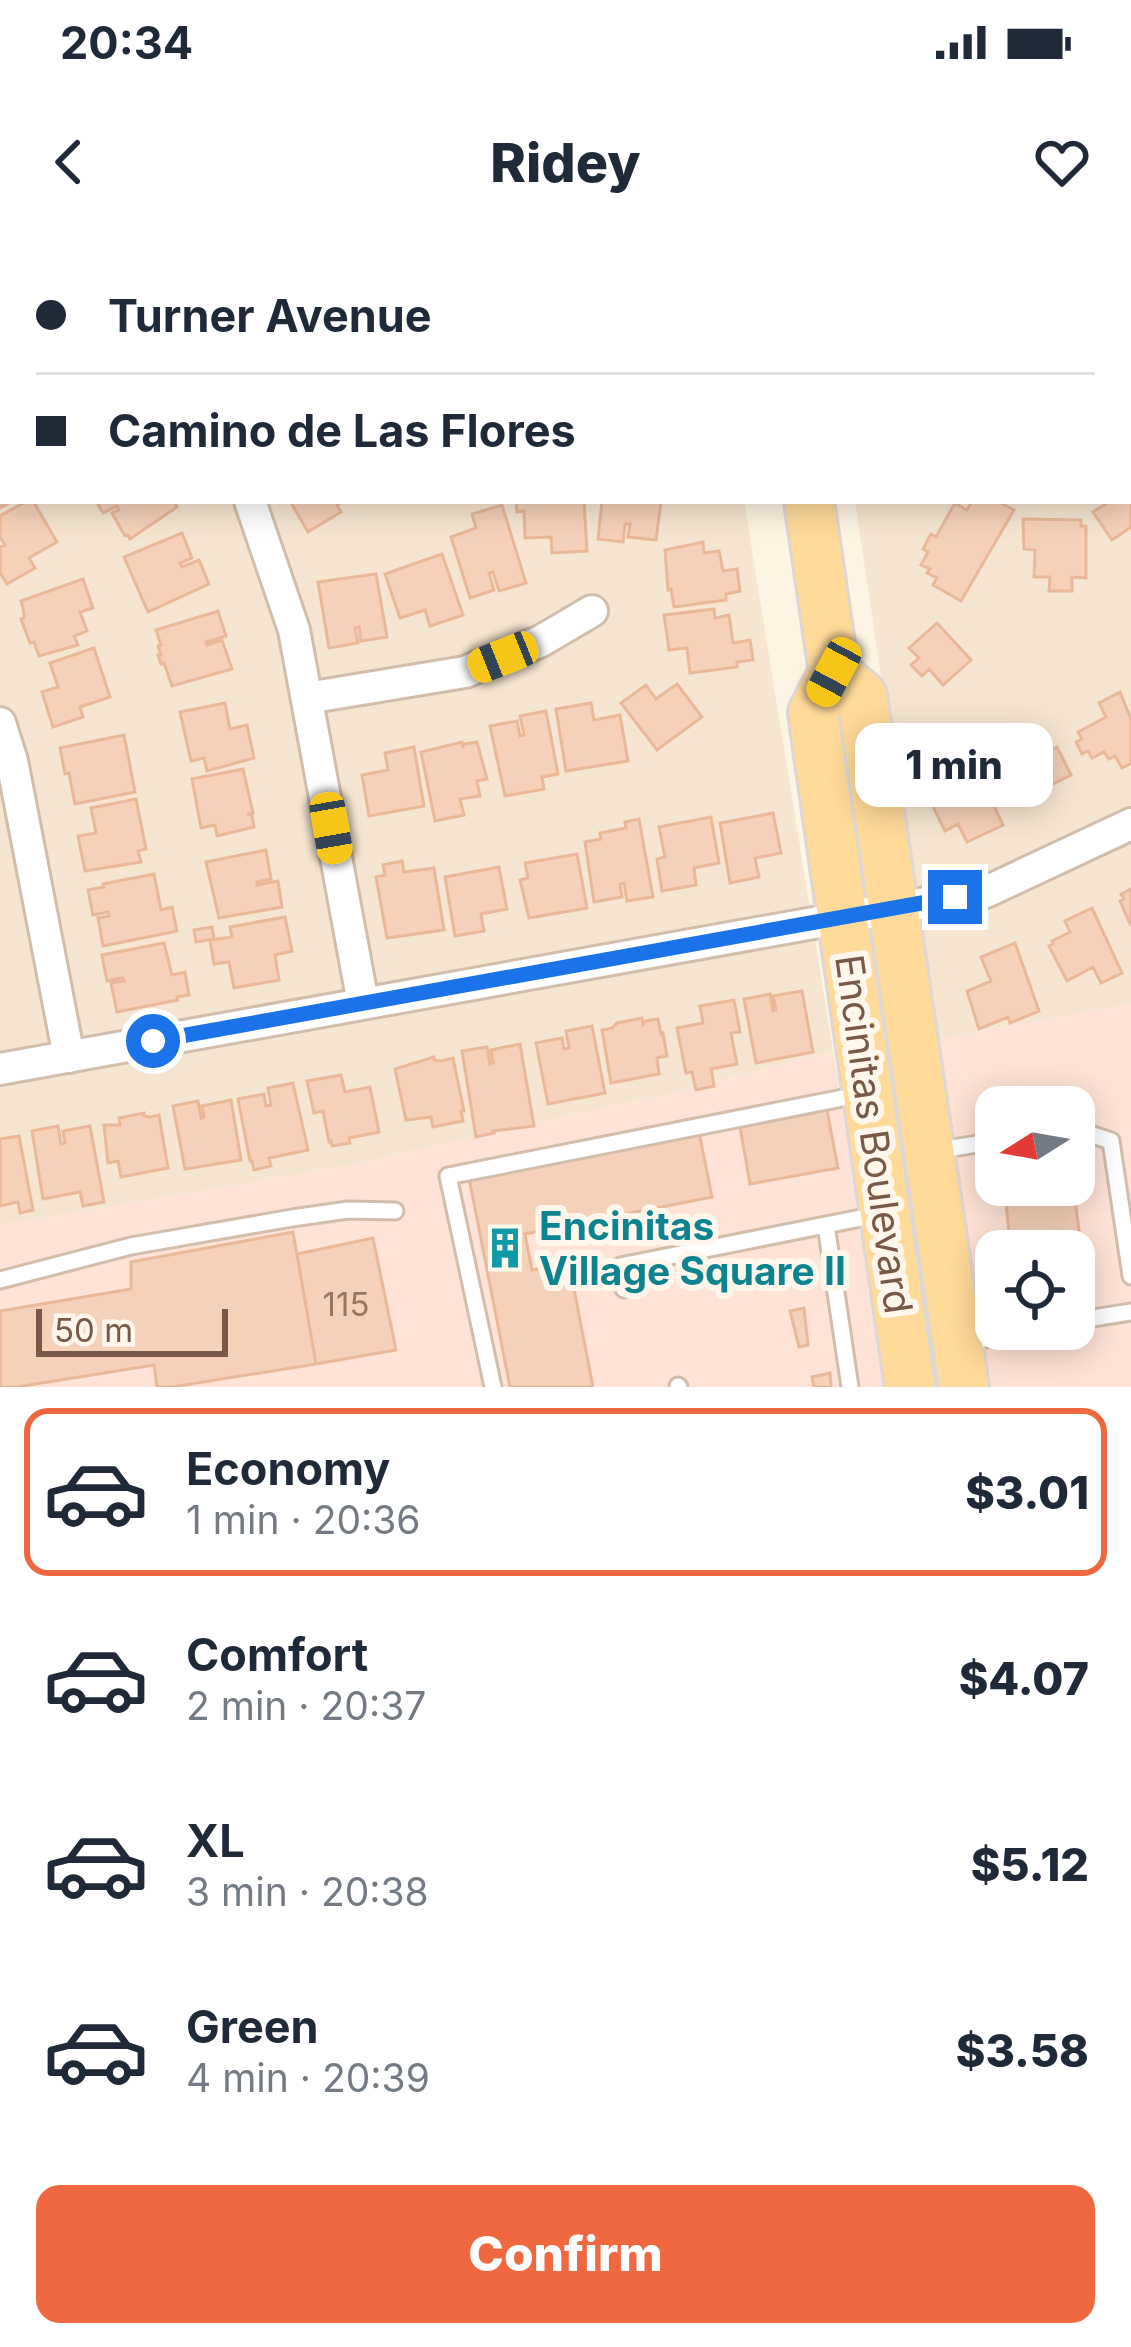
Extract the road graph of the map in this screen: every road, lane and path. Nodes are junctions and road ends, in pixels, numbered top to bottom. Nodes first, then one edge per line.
1 (251, 504) edge
2 (809, 504) edge
3 (592, 611) dead end
4 (834, 672) junction
5 (307, 698) junction
6 (0, 723) edge
7 (1131, 824) edge
8 (893, 908) junction
9 (842, 917) junction
10 (362, 1003) junction
11 (69, 1057) junction
12 (0, 1069) edge
13 (868, 1093) junction
14 (1095, 1136) edge
15 (975, 1144) edge
16 (929, 1152) junction
17 (395, 1211) dead end
18 (885, 1214) junction
19 (826, 1225) junction
20 (1131, 1276) edge
21 (0, 1280) edge
22 (624, 1289) dead end
23 (1131, 1312) edge
24 (1095, 1318) edge
25 (989, 1350) edge
26 (961, 1367) edge
27 (493, 1387) edge
28 (850, 1387) edge
29 (910, 1387) edge

1 - 5 street
2 - 4 main road, Encinitas Boulevard
3 - 5 street
4 - 8 main road, Encinitas Boulevard
4 - 9 main road, Encinitas Boulevard
5 - 10 street
6 - 11 street
7 - 8 street
8 - 9 street
8 - 16 main road, Encinitas Boulevard
9 - 10 street
9 - 13 main road, Encinitas Boulevard
10 - 11 street
11 - 12 street
13 - 18 main road, Encinitas Boulevard
13 - 27 lane
14 - 20 lane
15 - 16 lane
16 - 26 main road, Encinitas Boulevard
17 - 21 lane
18 - 19 lane
18 - 29 main road, Encinitas Boulevard
19 - 22 lane
19 - 28 lane
23 - 24 lane
25 - 26 lane

